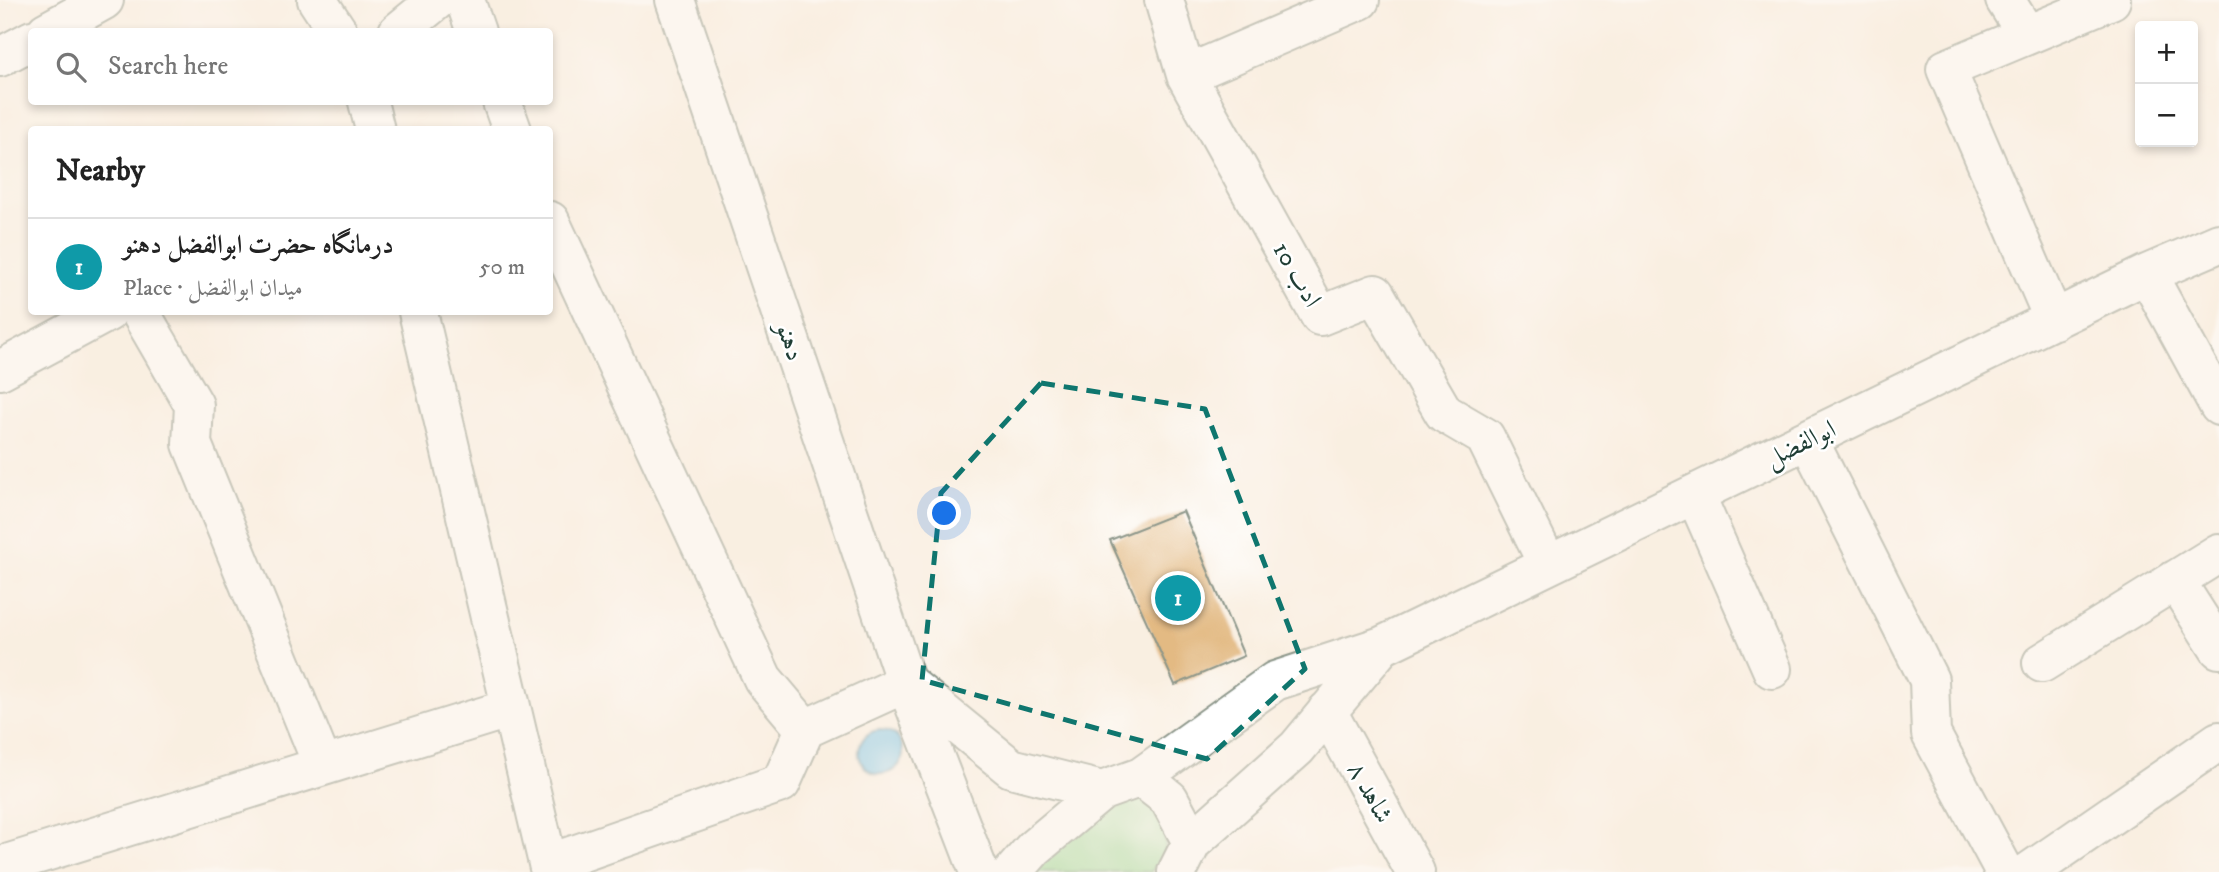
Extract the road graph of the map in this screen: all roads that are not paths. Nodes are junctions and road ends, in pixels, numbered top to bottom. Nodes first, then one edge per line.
1 (104, 0) edge
2 (317, 0) edge
3 (437, 0) edge
4 (465, 0) edge
5 (675, 0) edge
6 (1164, 0) edge
7 (1360, 0) edge
8 (2005, 0) edge
9 (2111, 0) edge
10 (53, 28) edge
11 (335, 28) edge
12 (403, 28) edge
13 (475, 28) edge
14 (2027, 35) junction
15 (28, 42) edge
16 (0, 57) edge
17 (1186, 75) junction
18 (369, 105) edge
19 (503, 105) edge
20 (374, 126) edge
21 (511, 126) edge
22 (553, 227) edge
23 (2219, 243) edge
24 (2147, 274) junction
25 (102, 315) edge
26 (142, 315) edge
27 (419, 315) edge
28 (2054, 320) junction
29 (0, 370) edge
30 (2219, 406) edge
31 (1808, 439) junction
32 (1695, 494) junction
33 (2219, 553) edge
34 (1548, 565) junction
35 (2175, 580) junction
36 (1382, 646) junction
37 (2219, 649) edge
38 (2042, 663) dead end
39 (1772, 669) dead end
40 (906, 683) junction
41 (511, 708) junction
42 (1327, 711) junction
43 (805, 729) junction
44 (2219, 741) edge
45 (323, 766) junction
46 (1141, 777) junction
47 (1101, 791) junction
48 (1185, 857) edge
49 (0, 866) edge
50 (549, 868) edge
51 (979, 872) edge
52 (1013, 872) edge
53 (1415, 872) edge
54 (2005, 872) edge
55 (2029, 872) edge

1 - 10 street
2 - 11 street
3 - 12 street
4 - 13 street
5 - 40 street, دهنو
6 - 17 street, ادب 10
7 - 17 street
8 - 14 street
9 - 14 street
14 - 28 street
15 - 16 street
17 - 34 street, ادب 10
18 - 20 street
19 - 21 street
22 - 43 street
23 - 24 street, ابوالفضل
24 - 28 street, ابوالفضل
24 - 30 street
25 - 29 street
26 - 45 street
27 - 41 street
28 - 31 street, ابوالفضل
31 - 32 street, ابوالفضل
31 - 54 street
32 - 34 street, ابوالفضل
32 - 39 street
33 - 35 street
34 - 36 street, ابوالفضل
35 - 37 street
35 - 38 street
36 - 42 street
36 - 46 street, ابوالفضل
40 - 43 street
40 - 47 street
40 - 51 street, دهنو
41 - 45 street
41 - 50 street
42 - 48 street
42 - 53 street, شاهد ۸
43 - 50 street
44 - 55 street
45 - 49 street
46 - 47 street, ابوالفضل
46 - 48 street
47 - 52 street

